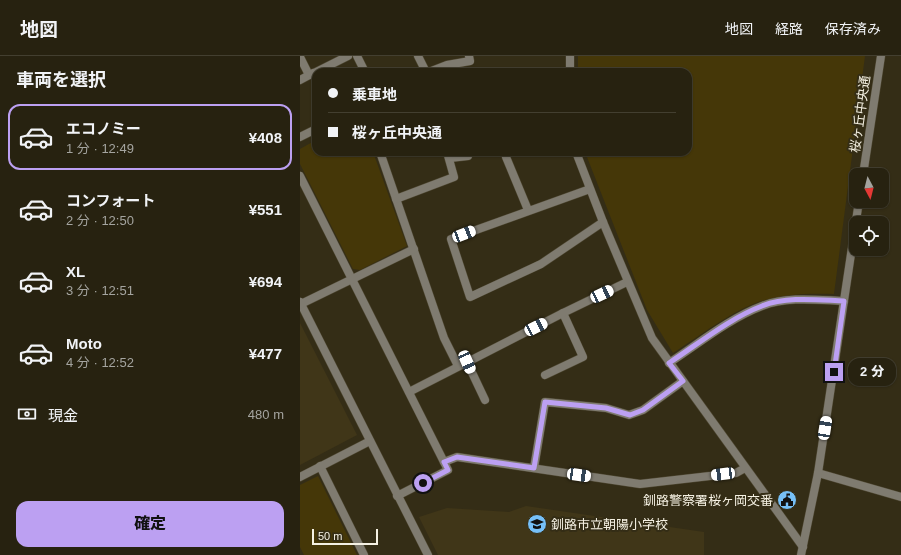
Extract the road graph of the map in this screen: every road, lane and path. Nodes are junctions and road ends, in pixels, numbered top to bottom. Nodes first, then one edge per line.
1 (348, 56) edge
2 (357, 56) edge
3 (418, 56) edge
4 (469, 56) edge
5 (570, 56) edge
6 (881, 56) edge
7 (300, 58) edge
8 (324, 68) edge
9 (363, 68) edge
10 (426, 68) edge
11 (439, 68) edge
12 (570, 68) edge
13 (312, 71) edge
14 (312, 74) edge
15 (300, 80) edge
16 (312, 131) edge
17 (300, 137) edge
18 (381, 156) edge
19 (449, 156) edge
20 (578, 156) edge
21 (506, 157) dead end
22 (864, 168) edge
23 (300, 176) edge
24 (590, 189) junction
25 (396, 199) junction
26 (858, 208) edge
27 (528, 210) junction
28 (603, 222) junction
29 (414, 249) junction
30 (351, 279) junction
31 (627, 282) junction
32 (844, 301) junction
33 (301, 303) edge
34 (563, 313) junction
35 (467, 362) junction
36 (669, 363) junction
37 (458, 366) junction
38 (545, 375) dead end
39 (683, 381) junction
40 (409, 392) junction
41 (485, 400) dead end
42 (370, 441) junction
43 (444, 462) junction
44 (320, 466) junction
45 (534, 468) junction
46 (745, 468) junction
47 (818, 473) junction
48 (300, 477) edge
49 (397, 496) junction
50 (901, 497) edge
51 (802, 551) edge
52 (364, 555) edge
53 (428, 555) edge

1 - 8 street
2 - 9 street
3 - 10 street
4 - 11 street
5 - 12 street
6 - 22 street, 桜ヶ丘中央通
7 - 13 street
14 - 15 street
16 - 17 street
18 - 25 street
19 - 25 street
20 - 24 street
21 - 27 street
23 - 30 street
24 - 27 street
24 - 28 street
25 - 29 street
26 - 32 street
27 - 28 street
28 - 31 street
29 - 30 street
29 - 37 street
30 - 33 street
30 - 40 street
31 - 34 street
31 - 36 street
32 - 36 street
32 - 47 street
33 - 42 street
34 - 35 street
34 - 38 street
35 - 37 street
35 - 41 street
36 - 39 street
37 - 40 street
39 - 45 street
39 - 46 street
40 - 43 street
42 - 44 street
42 - 49 street
43 - 45 street
43 - 49 street
44 - 48 street
44 - 52 street
45 - 46 street
46 - 51 street
47 - 50 street
47 - 51 street
49 - 53 street

